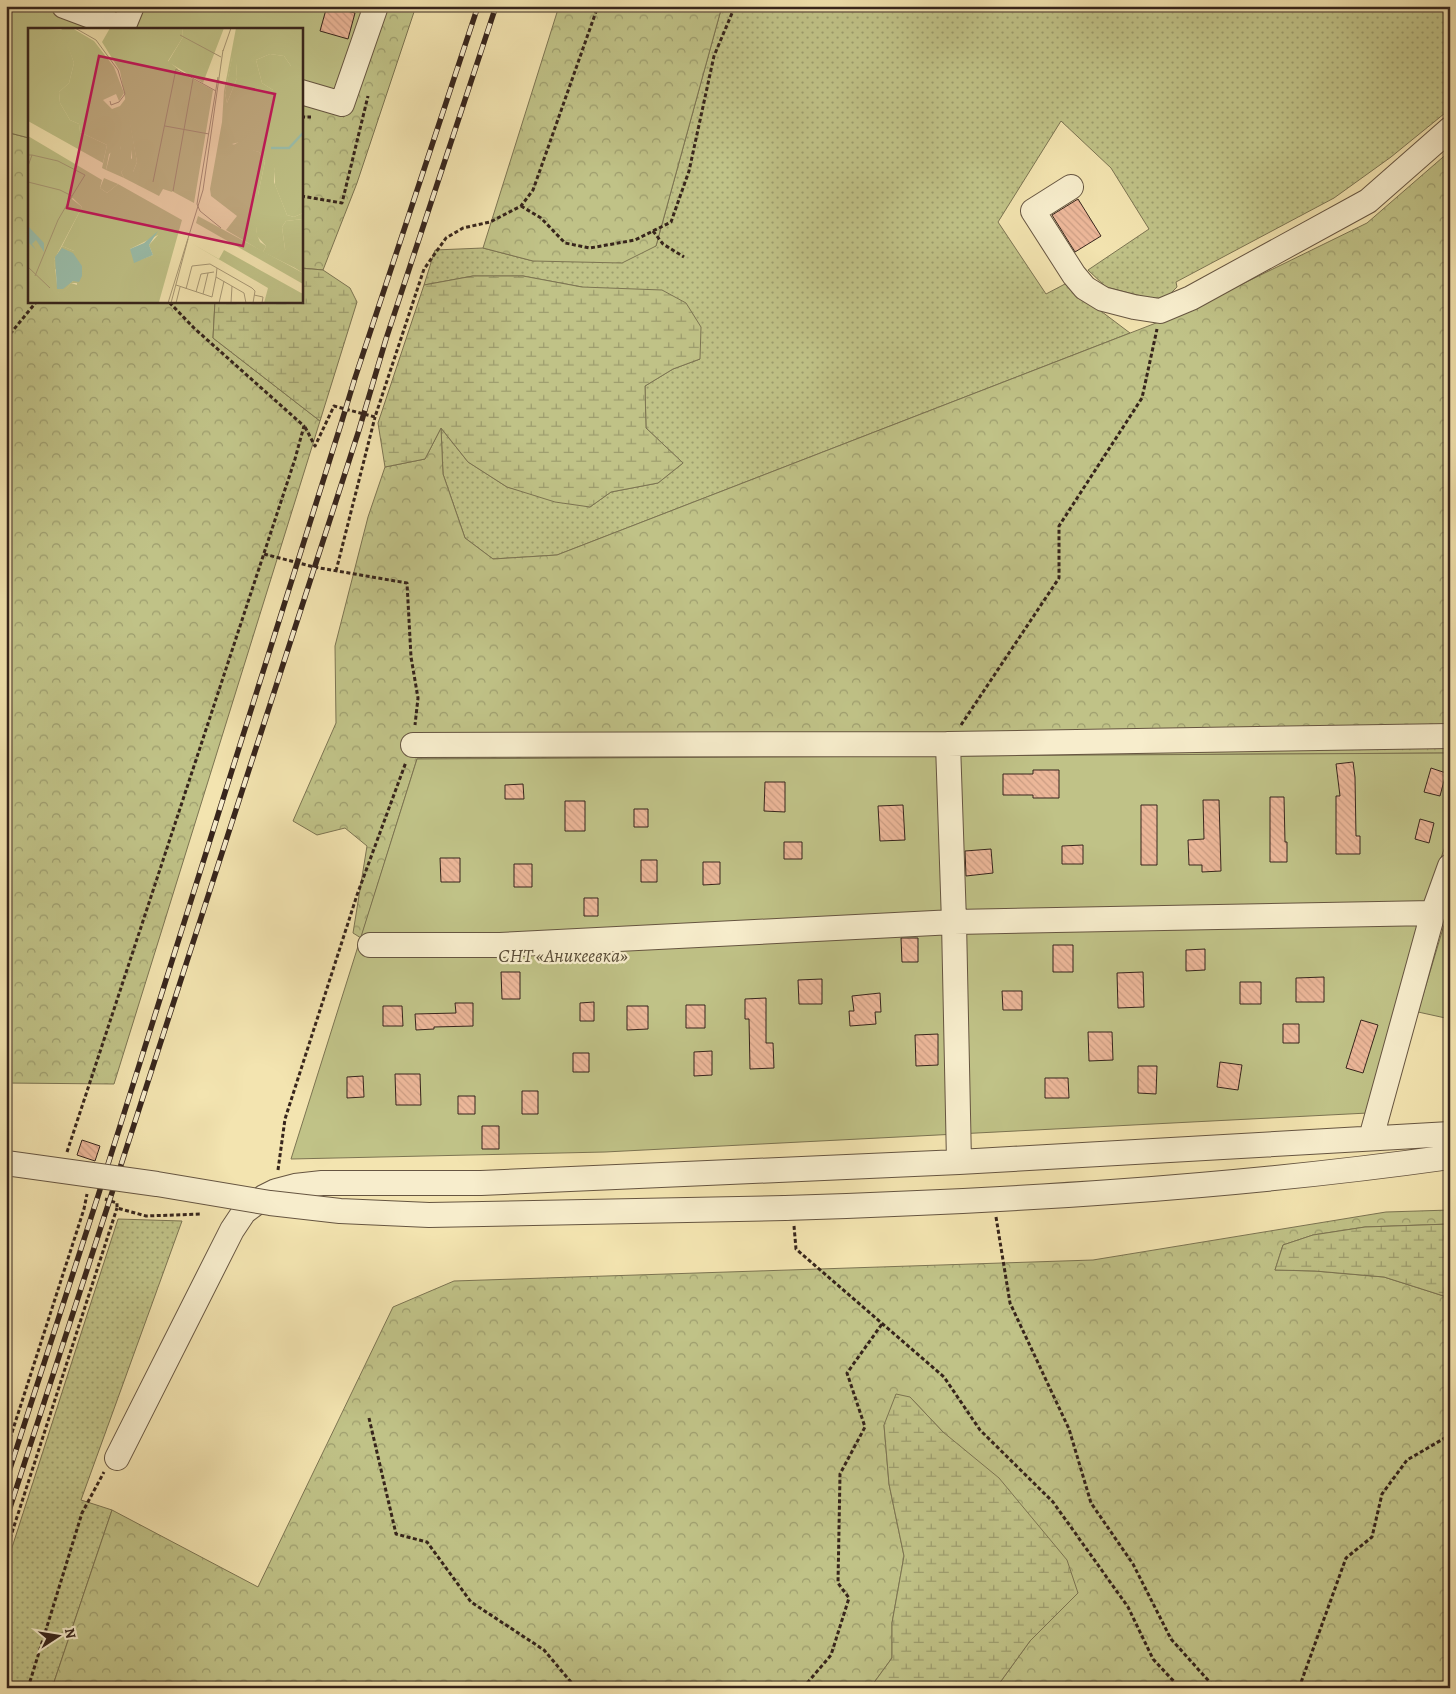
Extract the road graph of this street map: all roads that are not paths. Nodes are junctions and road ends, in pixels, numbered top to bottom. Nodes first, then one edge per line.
1 (64, 6) edge
2 (132, 6) edge
3 (376, 6) edge
4 (124, 28) edge
5 (302, 92) edge
6 (1450, 129) edge
7 (1071, 187) dead end
8 (1450, 736) edge
9 (948, 744) junction
10 (413, 745) road end
11 (1450, 866) edge
12 (1434, 913) junction
13 (954, 922) junction
14 (370, 945) dead end
15 (1450, 1134) edge
16 (1370, 1138) junction
17 (1450, 1157) edge
18 (959, 1162) junction
19 (6, 1163) edge
20 (117, 1458) road end

1 - 4 street
2 - 4 street
3 - 5 street
6 - 7 street
8 - 9 street
9 - 10 street
9 - 13 street
11 - 12 street
12 - 13 street
12 - 16 street
13 - 14 street
13 - 18 street
15 - 16 street
16 - 18 street
17 - 19 street, bridge
18 - 20 street

